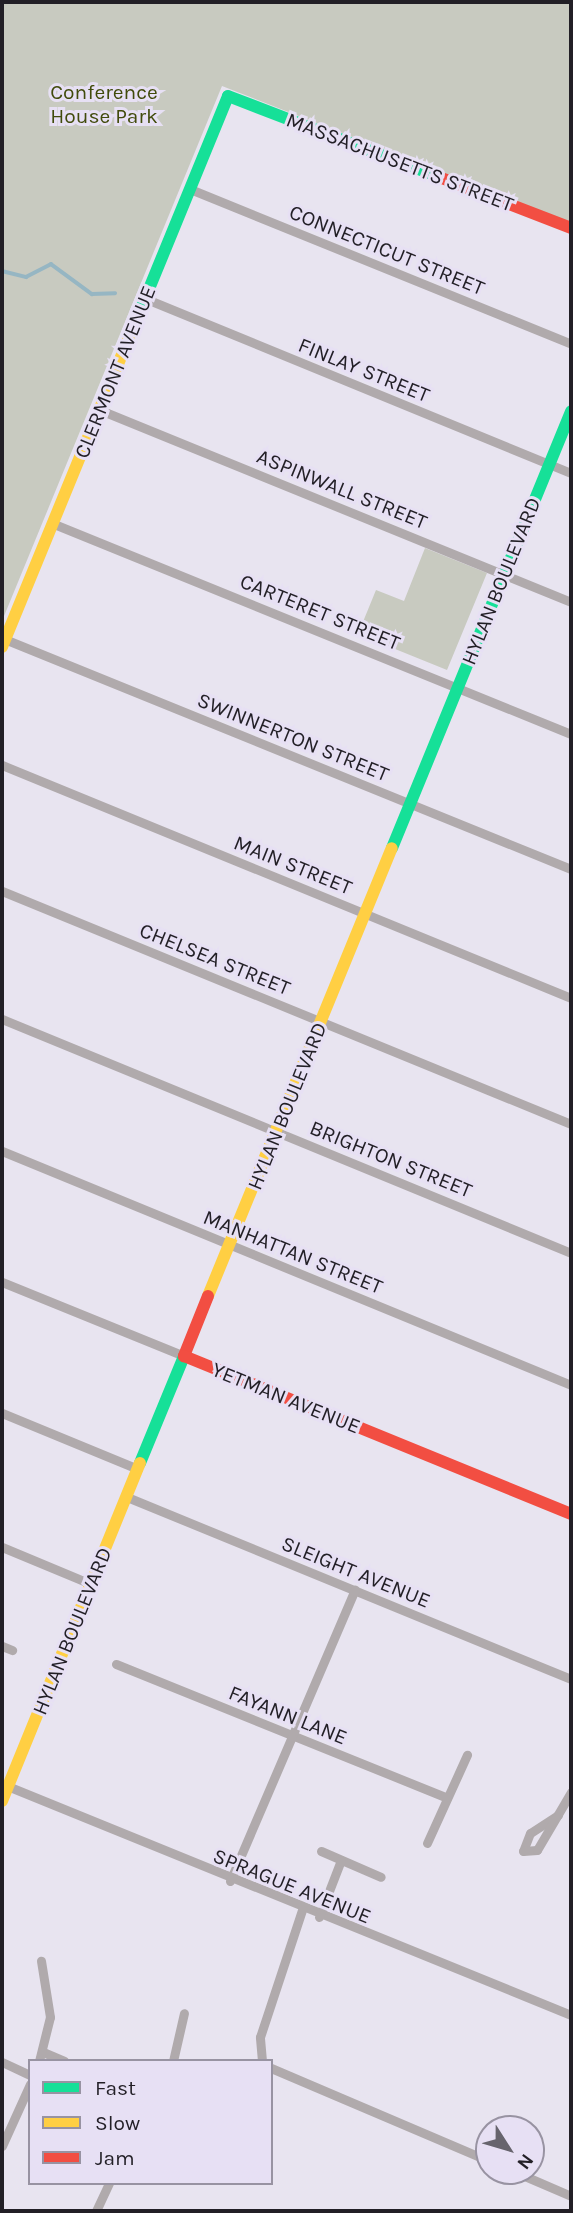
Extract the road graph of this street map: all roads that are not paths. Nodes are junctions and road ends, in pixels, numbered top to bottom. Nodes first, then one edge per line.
1 (228, 96) joint
2 (190, 189) junction
3 (568, 227) edge
4 (144, 298) junction
5 (571, 344) edge
6 (100, 410) junction
7 (571, 411) edge
8 (549, 464) junction
9 (571, 473) edge
10 (54, 524) junction
11 (504, 574) junction
12 (571, 601) edge
13 (3, 641) edge
14 (458, 687) junction
15 (571, 734) edge
16 (2, 765) edge
17 (411, 803) junction
18 (571, 869) edge
19 (2, 891) edge
20 (366, 914) junction
21 (571, 998) edge
22 (2, 1019) edge
23 (321, 1022) junction
24 (571, 1124) edge
25 (276, 1131) junction
26 (2, 1151) edge
27 (230, 1245) junction
28 (571, 1253) edge
29 (2, 1282) edge
30 (184, 1356) junction
31 (571, 1385) edge
32 (2, 1413) edge
33 (138, 1469) junction
34 (127, 1497) junction
35 (571, 1514) edge
36 (2, 1547) edge
37 (91, 1584) junction
38 (355, 1590) junction
39 (2, 1646) edge
40 (12, 1650) dead end
41 (116, 1664) dead end
42 (571, 1679) edge
43 (292, 1735) junction
44 (467, 1755) dead end
45 (5, 1785) edge
46 (571, 1792) edge
47 (447, 1798) junction
48 (2, 1801) edge
49 (558, 1815) junction
50 (428, 1843) dead end
51 (321, 1852) dead end
52 (341, 1860) junction
53 (380, 1877) dead end
54 (230, 1881) junction
55 (302, 1910) junction
56 (319, 1917) junction
57 (41, 1961) dead end
58 (184, 2013) dead end
59 (571, 2015) edge
60 (41, 2057) edge
61 (173, 2059) edge
62 (262, 2059) edge
63 (2, 2062) edge
64 (273, 2069) edge
65 (28, 2074) edge
66 (28, 2088) edge
67 (2, 2146) edge
68 (475, 2155) edge
69 (108, 2185) edge
70 (545, 2185) edge
71 (571, 2196) edge
72 (96, 2211) edge

1 - 2 street, CLERMONT AVENUE
1 - 3 street, MASSACHUSETTS STREET
2 - 4 street, CLERMONT AVENUE
2 - 5 street, CONNECTICUT STREET
4 - 6 street, CLERMONT AVENUE
4 - 8 street, FINLAY STREET
6 - 10 street, CLERMONT AVENUE
6 - 11 street, ASPINWALL STREET
7 - 8 street, HYLAN BOULEVARD
8 - 9 street, FINLAY STREET
8 - 11 street, HYLAN BOULEVARD
10 - 13 street, CLERMONT AVENUE
10 - 14 street, CARTERET STREET
11 - 12 street, ASPINWALL STREET
11 - 14 street, HYLAN BOULEVARD
13 - 17 street, SWINNERTON STREET
14 - 15 street, CARTERET STREET
14 - 17 street, HYLAN BOULEVARD
16 - 20 street, MAIN STREET
17 - 18 street, SWINNERTON STREET
17 - 20 street, HYLAN BOULEVARD
19 - 23 street, CHELSEA STREET
20 - 21 street, MAIN STREET
20 - 23 street, HYLAN BOULEVARD
22 - 25 street, BRIGHTON STREET
23 - 24 street, CHELSEA STREET
23 - 25 street, HYLAN BOULEVARD
25 - 27 street, HYLAN BOULEVARD
25 - 28 street, BRIGHTON STREET
26 - 27 street, MANHATTAN STREET
27 - 30 street, HYLAN BOULEVARD
27 - 31 street, MANHATTAN STREET
29 - 30 street, YETMAN AVENUE
30 - 33 street, HYLAN BOULEVARD
30 - 35 street, YETMAN AVENUE
32 - 33 street
33 - 34 street, HYLAN BOULEVARD
34 - 37 street, HYLAN BOULEVARD
34 - 38 street, SLEIGHT AVENUE
36 - 37 street
37 - 45 street, HYLAN BOULEVARD
38 - 42 street, SLEIGHT AVENUE
38 - 43 street
39 - 40 street
41 - 43 street, FAYANN LANE
43 - 47 street, FAYANN LANE
43 - 54 street
44 - 47 street
45 - 48 street, HYLAN BOULEVARD
45 - 54 street, SPRAGUE AVENUE
46 - 49 street
47 - 50 street
49 - 49 street
51 - 52 street
52 - 53 street
52 - 56 street
54 - 55 street, SPRAGUE AVENUE
55 - 56 street, SPRAGUE AVENUE
55 - 62 street
56 - 59 street, SPRAGUE AVENUE
57 - 60 street
58 - 61 street
63 - 65 street
64 - 68 street
66 - 67 street
69 - 72 street
70 - 71 street

